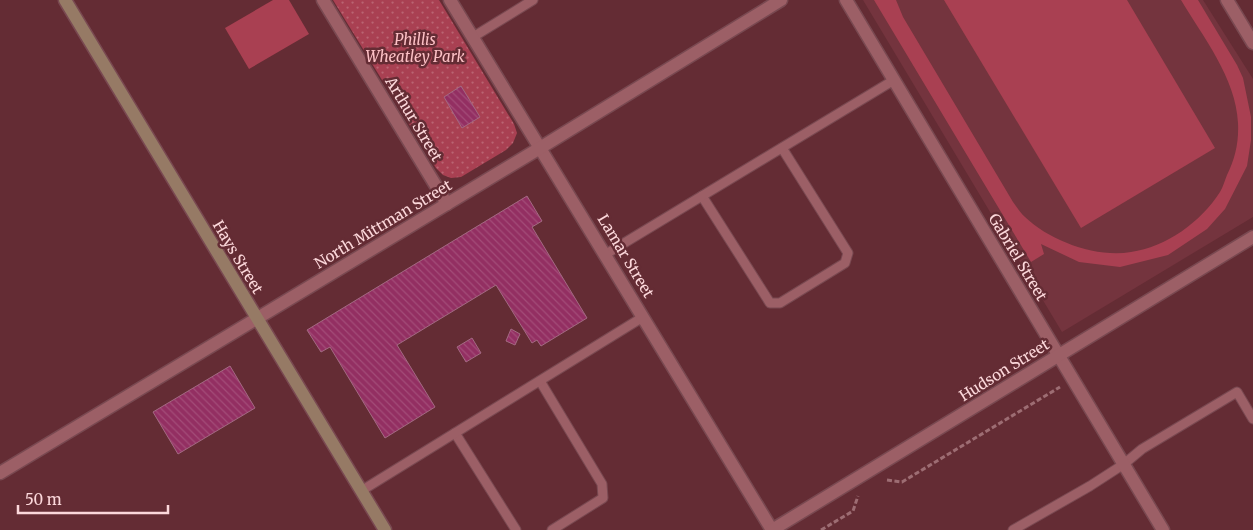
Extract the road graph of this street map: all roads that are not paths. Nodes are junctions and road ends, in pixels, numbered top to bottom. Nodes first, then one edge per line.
1 (65, 0) edge
2 (323, 0) edge
3 (450, 0) edge
4 (533, 0) edge
5 (781, 0) edge
6 (846, 0) edge
7 (1226, 0) edge
8 (473, 37) junction
9 (1253, 43) edge
10 (894, 80) junction
11 (540, 148) junction
12 (782, 148) junction
13 (702, 196) junction
14 (447, 204) junction
15 (1253, 237) edge
16 (606, 254) junction
17 (643, 317) junction
18 (256, 319) junction
19 (1058, 356) junction
20 (540, 381) junction
21 (1253, 419) edge
22 (456, 433) junction
23 (1124, 464) junction
24 (0, 473) edge
25 (361, 491) junction
26 (385, 530) edge
27 (516, 530) edge
28 (552, 530) edge
29 (772, 530) edge
30 (1013, 530) edge
31 (1164, 530) edge

1 - 18 street, Hays Street
2 - 14 street, Arthur Street
3 - 8 street, Lamar Street
4 - 8 lane
5 - 11 street, North Mittman Street
6 - 10 street, Gabriel Street
7 - 9 street
8 - 11 street, Lamar Street
10 - 12 lane
10 - 19 street, Gabriel Street
11 - 14 street, North Mittman Street
11 - 16 street, Lamar Street
12 - 13 lane
12 - 13 lane
13 - 16 lane
14 - 18 street, North Mittman Street
15 - 19 street, Hudson Street
16 - 17 street, Lamar Street
17 - 20 lane
17 - 29 street, Lamar Street
18 - 24 street, North Mittman Street
18 - 25 street, Hays Street
19 - 23 street, Gabriel Street
19 - 29 street, Hudson Street
20 - 22 lane
20 - 28 lane
21 - 23 lane
22 - 25 lane
22 - 27 lane
23 - 30 lane
23 - 31 street, Gabriel Street
25 - 26 street, Hays Street

